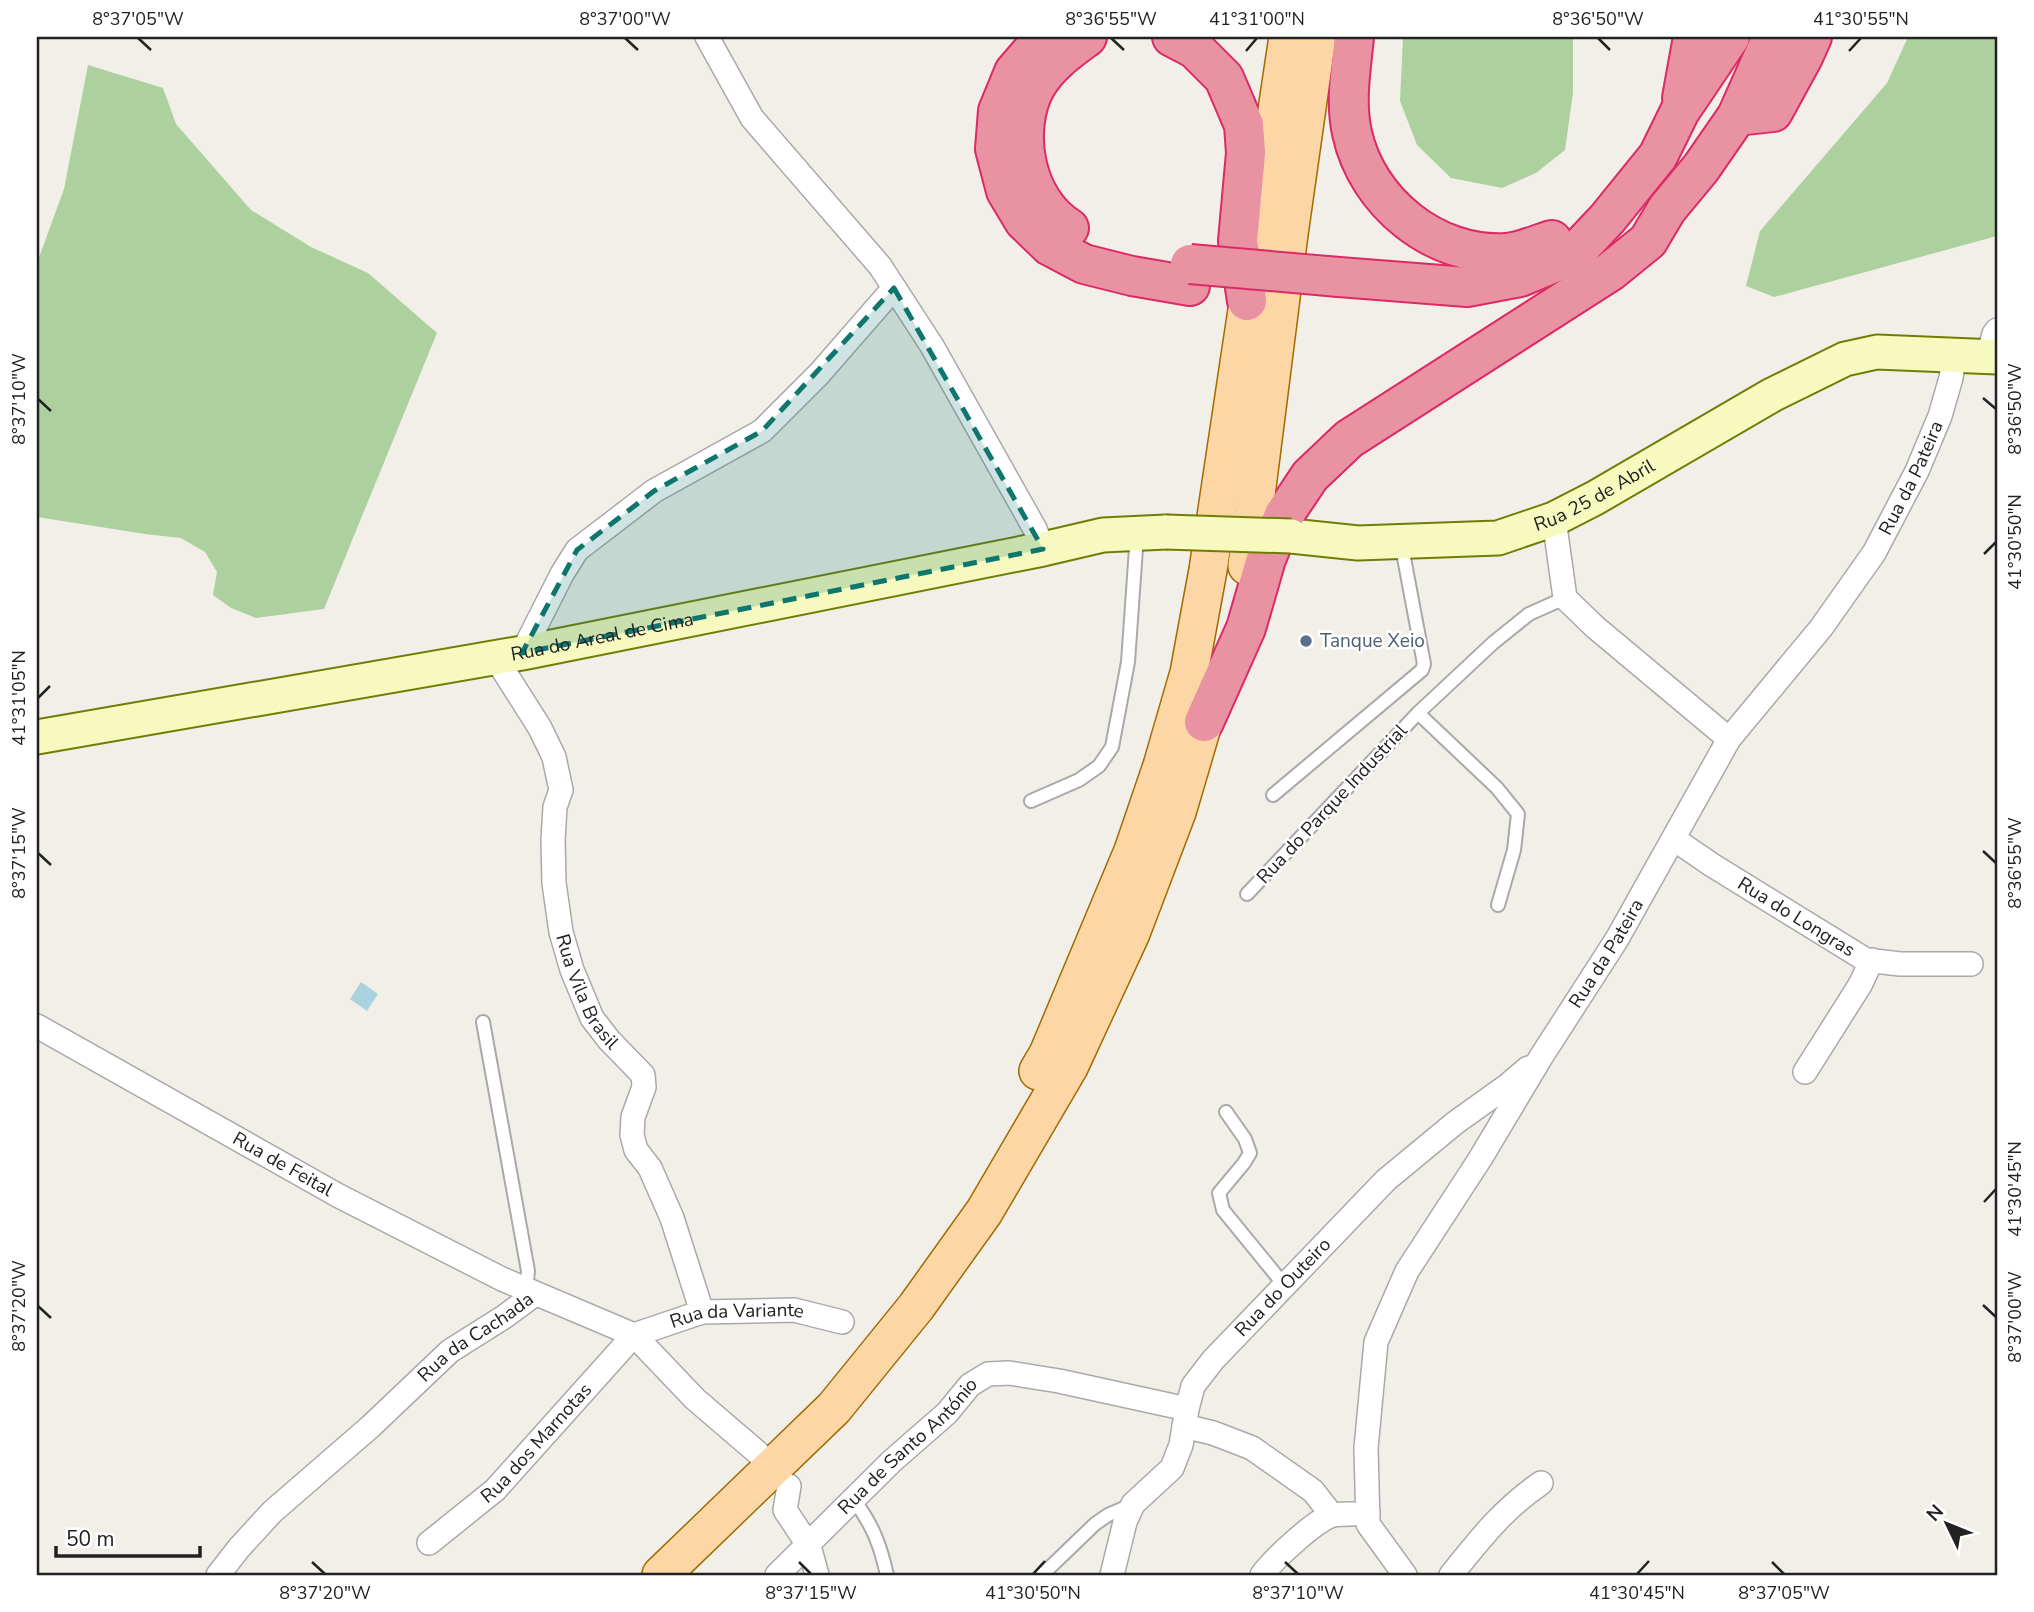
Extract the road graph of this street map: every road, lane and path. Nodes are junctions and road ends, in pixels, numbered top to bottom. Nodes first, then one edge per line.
1 (707, 37) edge
2 (1044, 37) edge
3 (1087, 37) edge
4 (1172, 37) edge
5 (1287, 37) edge
6 (1317, 37) edge
7 (1353, 37) edge
8 (1675, 37) edge
9 (1693, 37) edge
10 (1705, 37) edge
11 (1730, 37) edge
12 (1754, 37) edge
13 (1772, 37) edge
14 (1795, 37) edge
15 (1812, 37) edge
16 (1680, 111) junction
17 (1737, 116) junction
18 (1667, 209) junction
19 (1607, 219) junction
20 (1190, 275) junction
21 (894, 288) junction
22 (1337, 288) junction
23 (1247, 302) junction
24 (1994, 348) edge
25 (1954, 356) junction
26 (1553, 519) junction
27 (1152, 533) junction
28 (1401, 542) junction
29 (1043, 549) junction
30 (1565, 598) junction
31 (509, 655) junction
32 (1418, 713) junction
33 (1204, 722) junction
34 (37, 737) edge
35 (1729, 739) junction
36 (1273, 794) dead end
37 (1031, 801) dead end
38 (1674, 839) junction
39 (1247, 894) dead end
40 (1498, 905) dead end
41 (1872, 960) junction
42 (1971, 964) dead end
43 (483, 1022) dead end
44 (37, 1026) edge
45 (1541, 1057) junction
46 (1805, 1072) dead end
47 (1226, 1112) dead end
48 (1285, 1286) junction
49 (530, 1292) junction
50 (702, 1312) junction
51 (842, 1322) dead end
52 (634, 1335) junction
53 (1185, 1418) junction
54 (758, 1453) dead end
55 (1541, 1483) dead end
56 (789, 1486) dead end
57 (854, 1500) junction
58 (739, 1502) junction
59 (1133, 1504) junction
60 (1368, 1513) junction
61 (1331, 1514) junction
62 (429, 1543) dead end
63 (809, 1546) junction
64 (218, 1575) edge
65 (661, 1575) edge
66 (777, 1575) edge
67 (817, 1575) edge
68 (887, 1575) edge
69 (1042, 1575) edge
70 (1112, 1575) edge
71 (1262, 1575) edge
72 (1405, 1575) edge
73 (1451, 1575) edge

1 - 21 street
2 - 20 highway
3 - 20 highway
4 - 23 highway
5 - 23 main road
6 - 33 main road
7 - 19 highway
8 - 16 highway
9 - 16 highway
10 - 16 highway
11 - 16 highway
12 - 17 highway
13 - 17 highway
14 - 17 highway
15 - 17 highway
16 - 19 highway
17 - 18 highway
18 - 22 highway
18 - 33 highway
19 - 22 highway
20 - 22 highway
21 - 29 street
21 - 31 street
23 - 58 main road
24 - 25 main road, Rua 25 de Abril
25 - 26 main road, Rua 25 de Abril
25 - 35 street, Rua da Pateira
26 - 28 main road, Rua 25 de Abril
26 - 30 street
27 - 28 main road, Rua 25 de Abril, bridge
27 - 29 main road, Rua do Areal de Cima
27 - 37 lane
28 - 36 lane
29 - 31 main road, Rua do Areal de Cima
30 - 32 lane, Rua do Parque Industrial
30 - 35 street
31 - 34 main road, Rua do Areal de Cima
31 - 50 street, Rua Vila Brasil
32 - 39 lane, Rua do Parque Industrial
32 - 40 lane, Rua do Parque Industrial
33 - 58 main road
35 - 38 street, Rua da Pateira
38 - 41 street, Rua do Longras
38 - 45 street, Rua da Pateira
41 - 42 street, Rua do Longras
41 - 46 street
43 - 49 lane
44 - 49 street, Rua de Feital
45 - 48 street, Rua do Outeiro
45 - 60 street, Rua da Pateira
47 - 48 lane
48 - 53 street, Rua do Outeiro
49 - 52 street, Rua da Cachada
49 - 64 street, Rua da Cachada
50 - 51 street, Rua da Variante
50 - 52 street, Rua da Variante
52 - 54 street, Rua da Cachada
52 - 62 street, Rua dos Marnotas
53 - 57 street, Rua de Santo António
53 - 59 street, Rua do Outeiro
53 - 61 street, Rua de Santo António
55 - 73 street
56 - 63 street
57 - 63 street, Rua de Santo António
57 - 68 lane
58 - 65 main road
59 - 69 lane
59 - 70 street, Rua do Outeiro
60 - 61 street
60 - 72 street, Rua da Pateira
61 - 71 street
63 - 66 street, Rua de Santo António
63 - 67 street

